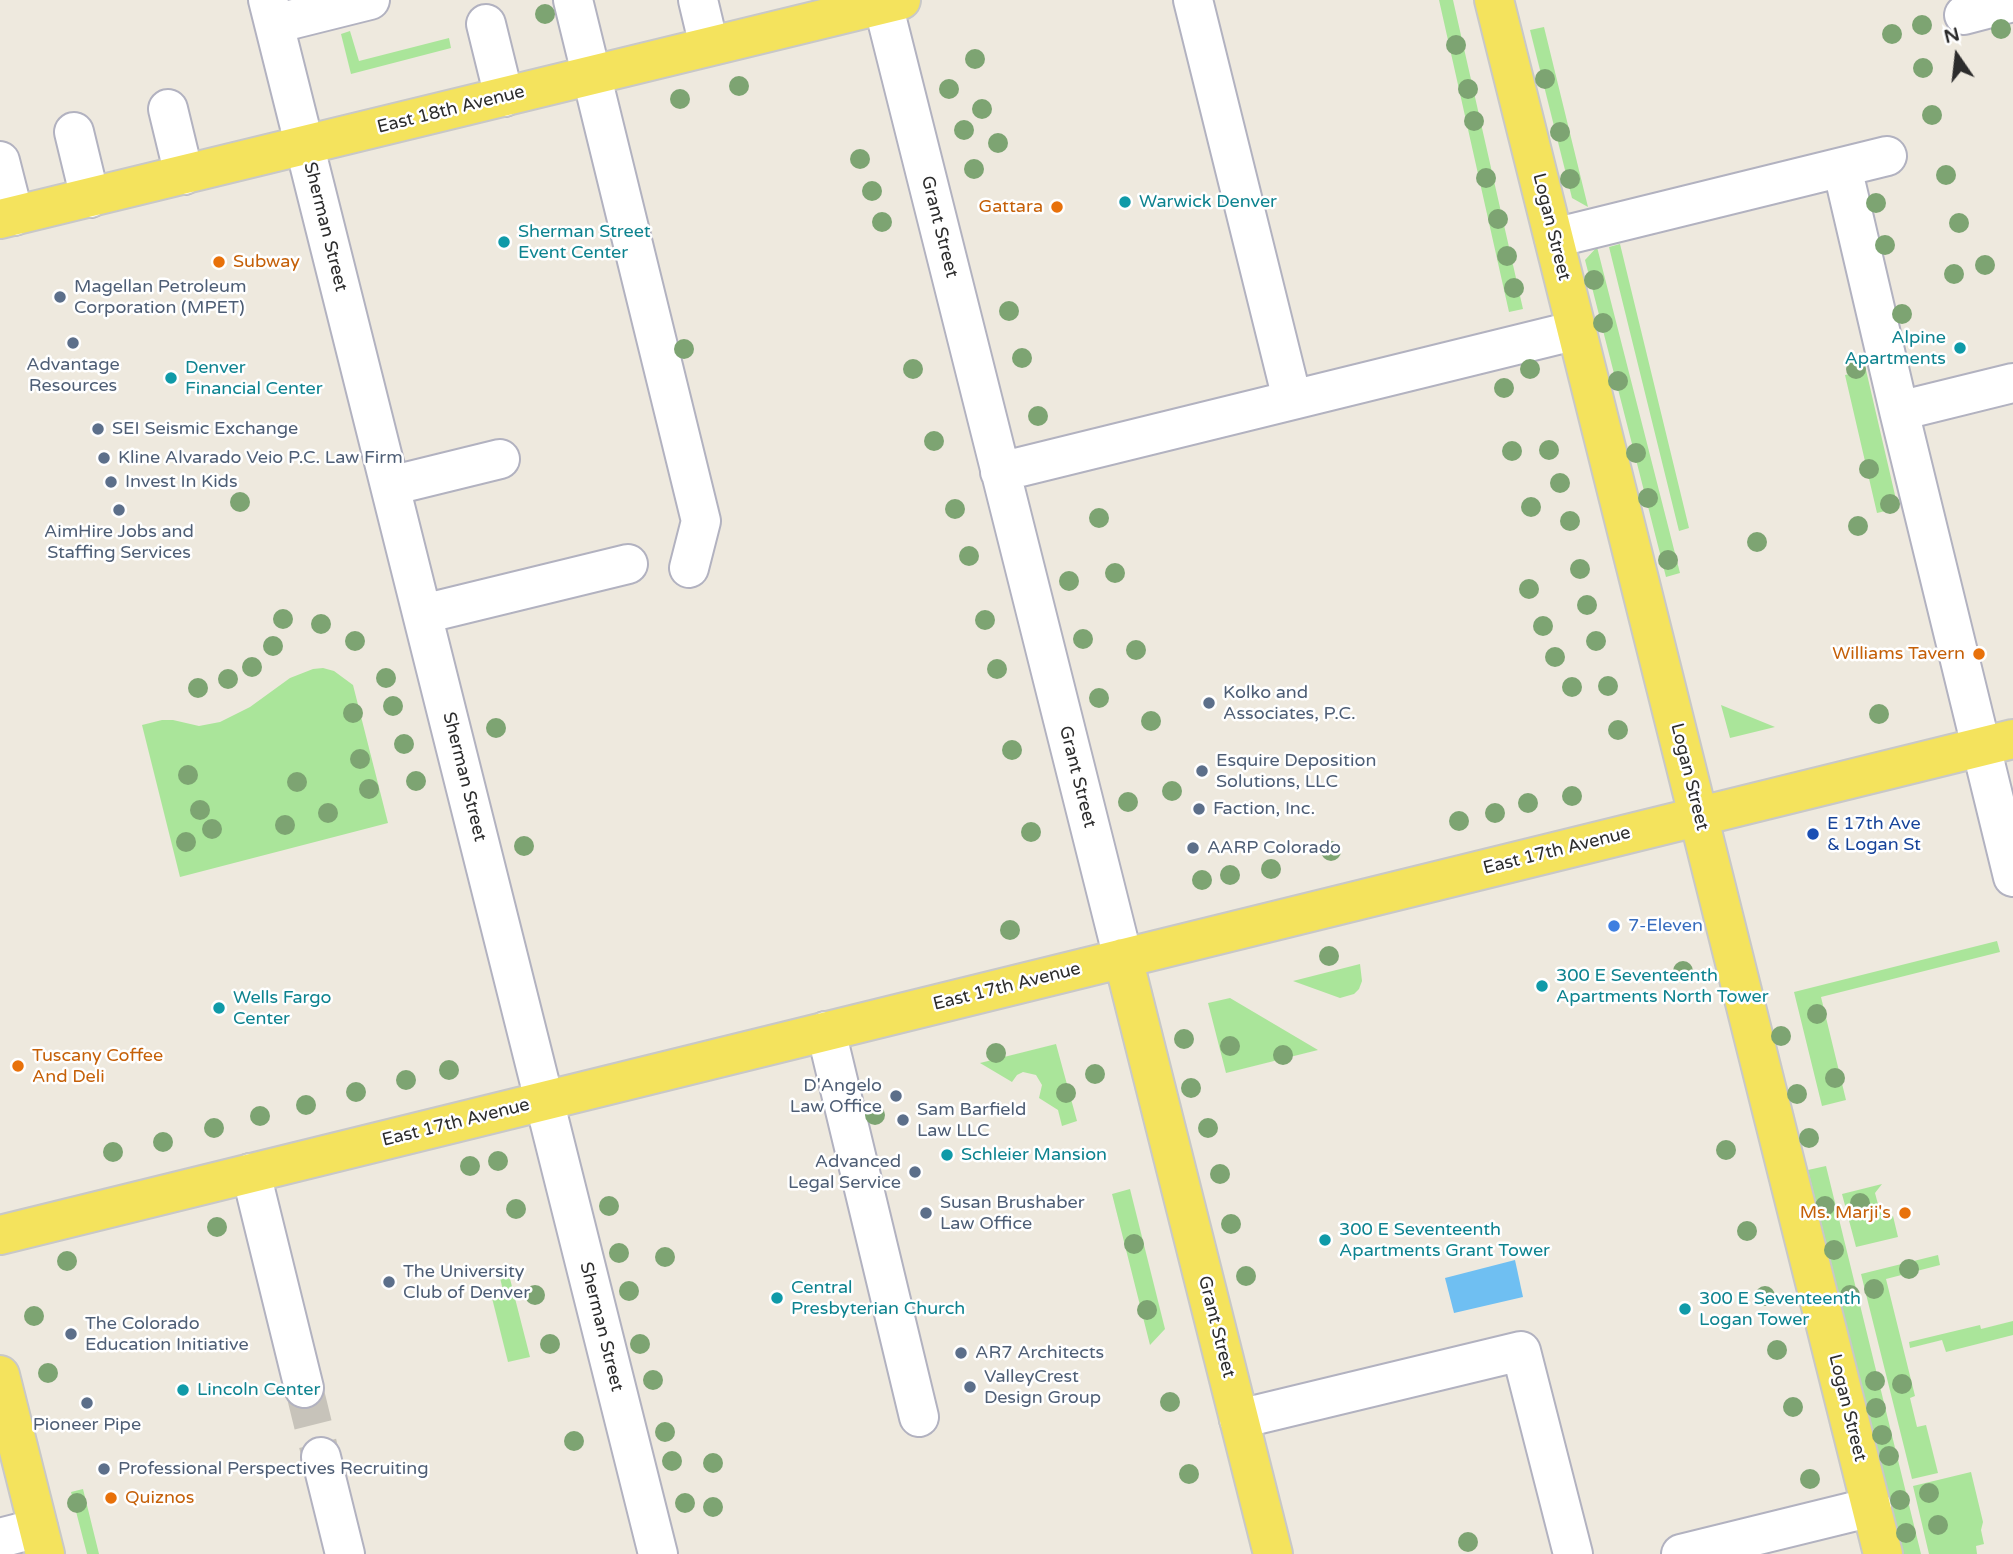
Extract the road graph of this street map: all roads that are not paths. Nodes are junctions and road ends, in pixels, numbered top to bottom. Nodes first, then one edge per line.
1 (370, 0) edge
2 (573, 0) edge
3 (698, 0) edge
4 (1193, 0) edge
5 (1494, 0) edge
6 (888, 1) edge
7 (2013, 2) edge
8 (271, 12) edge
9 (1964, 15) dead end
10 (486, 24) dead end
11 (709, 46) junction
12 (592, 76) junction
13 (505, 97) junction
14 (168, 109) dead end
15 (74, 132) dead end
16 (304, 145) junction
17 (1887, 156) dead end
18 (0, 161) edge
19 (1842, 167) junction
20 (184, 175) junction
21 (90, 198) junction
22 (7, 218) edge
23 (1554, 238) junction
24 (1577, 330) junction
25 (2013, 383) edge
26 (1292, 399) junction
27 (1899, 411) junction
28 (500, 459) dead end
29 (1000, 472) junction
30 (390, 486) junction
31 (628, 564) dead end
32 (689, 568) dead end
33 (423, 614) junction
34 (1997, 743) edge
35 (1699, 817) junction
36 (2013, 877) edge
37 (1123, 958) junction
38 (825, 1031) junction
39 (545, 1101) junction
40 (251, 1173) junction
41 (0, 1235) edge
42 (0, 1375) edge
43 (304, 1388) tunnel mouth
44 (919, 1417) dead end
45 (1239, 1419) junction
46 (321, 1457) tunnel mouth
47 (1872, 1507) junction
48 (0, 1538) edge
49 (41, 1541) edge
50 (345, 1554) edge
51 (658, 1554) edge
52 (1273, 1554) edge
53 (1573, 1554) edge
54 (1681, 1554) edge
55 (1883, 1554) edge

1 - 8 street
2 - 12 street
3 - 11 street
4 - 26 street
5 - 23 main road, Logan Street
6 - 11 main road, East 18th Avenue
6 - 29 street, Grant Street
7 - 9 street
8 - 16 street, Sherman Street
10 - 13 street
11 - 12 main road, East 18th Avenue
12 - 13 main road, East 18th Avenue
12 - 32 street
13 - 16 main road, East 18th Avenue
14 - 20 street
15 - 21 street
16 - 20 main road, East 18th Avenue
16 - 30 street, Sherman Street
17 - 19 street
18 - 22 street
19 - 23 street
19 - 27 street
20 - 21 main road, East 18th Avenue
21 - 22 main road, East 18th Avenue
23 - 24 main road, Logan Street
24 - 26 street
24 - 35 main road, Logan Street
25 - 27 street
26 - 29 street
27 - 34 street
28 - 30 street
29 - 37 street, Grant Street
30 - 33 street, Sherman Street
31 - 33 street
33 - 39 street, Sherman Street
34 - 35 main road, East 17th Avenue
34 - 36 street
35 - 37 main road, East 17th Avenue
35 - 47 main road, Logan Street
37 - 38 main road, East 17th Avenue
37 - 45 main road, Grant Street
38 - 39 main road, East 17th Avenue
38 - 44 street
39 - 40 main road, East 17th Avenue
39 - 51 street, Sherman Street
40 - 41 main road, East 17th Avenue
40 - 43 street
42 - 49 main road
45 - 52 main road, Grant Street
45 - 53 street
46 - 50 street
47 - 54 street
47 - 55 main road, Logan Street
48 - 49 street

